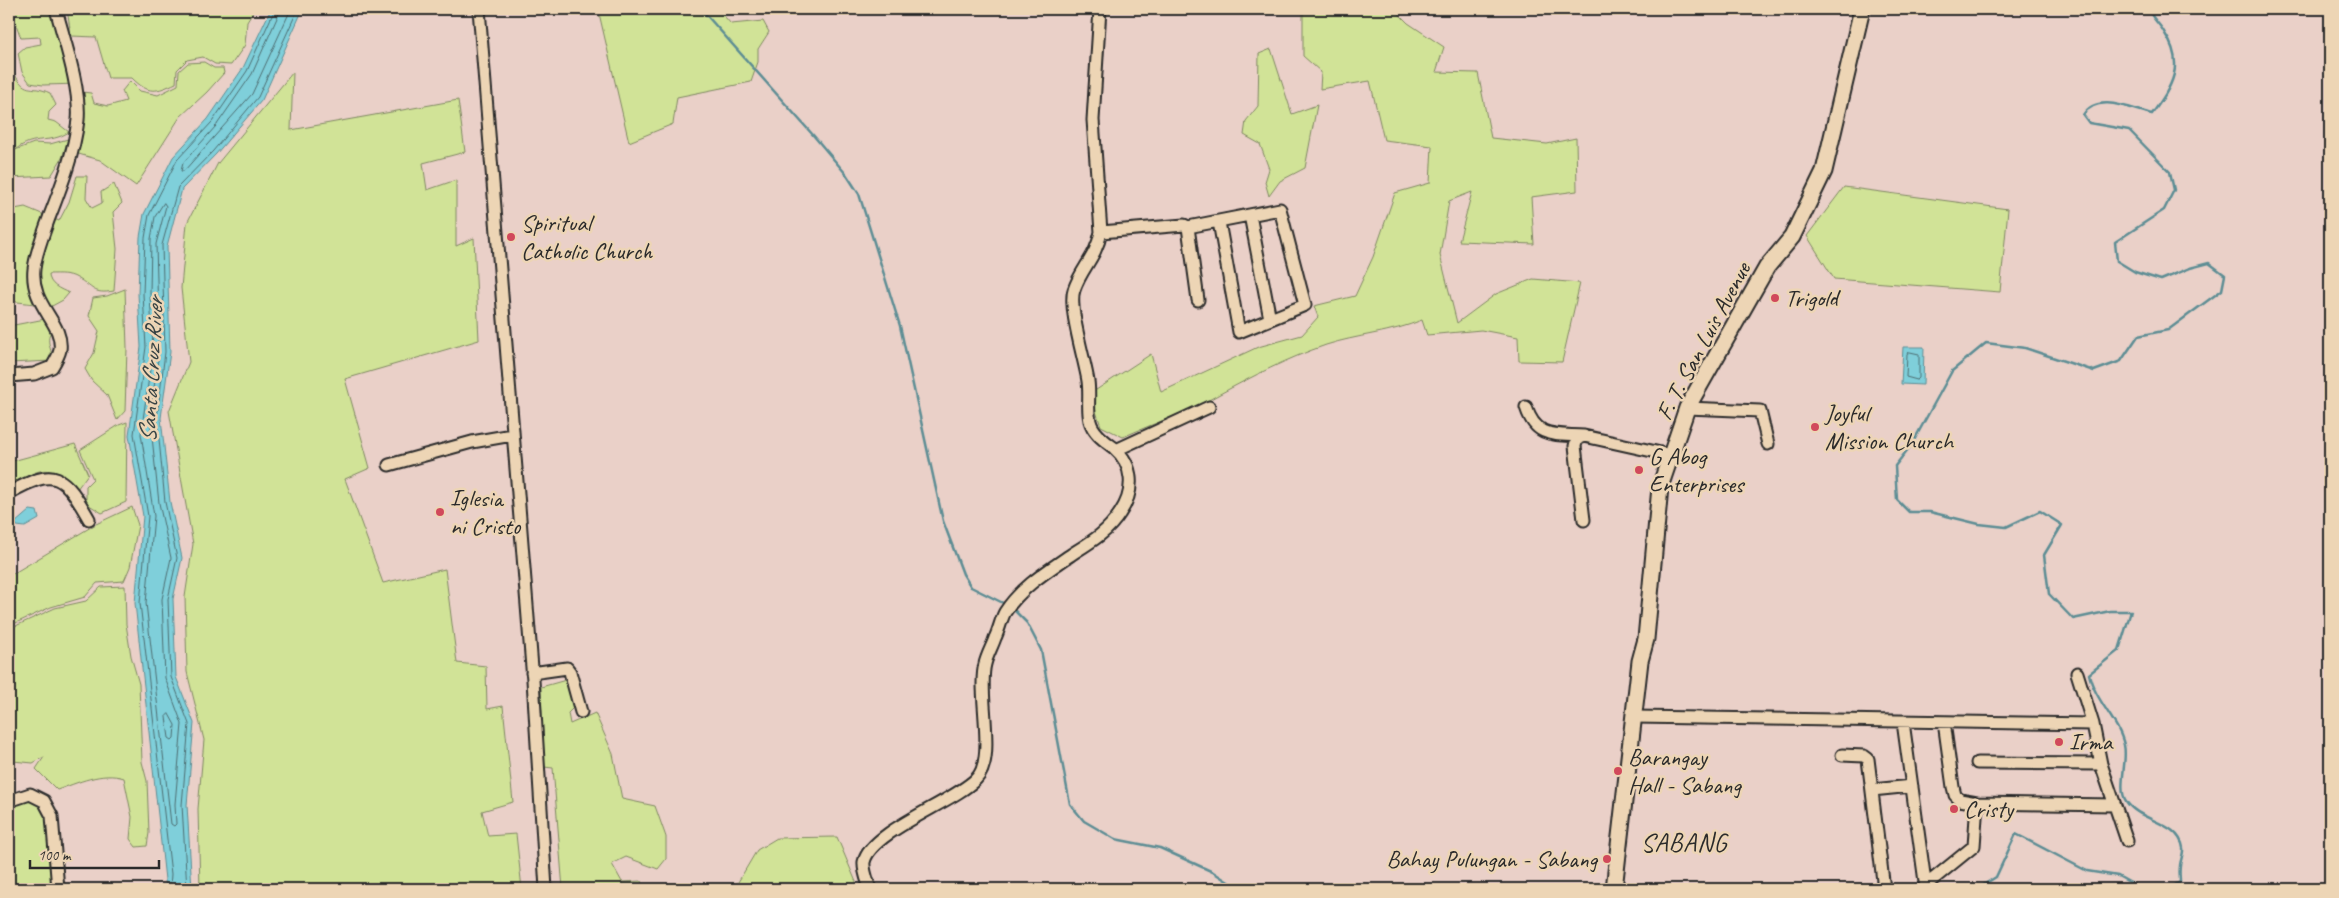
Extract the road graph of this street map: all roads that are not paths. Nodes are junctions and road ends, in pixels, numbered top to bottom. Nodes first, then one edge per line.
1 (56, 9) edge
2 (479, 9) edge
3 (1100, 9) edge
4 (1862, 9) edge
5 (1250, 215) junction
6 (1219, 222) junction
7 (1188, 227) junction
8 (1101, 232) junction
9 (1198, 300) dead end
10 (1270, 319) junction
11 (9, 376) edge
12 (1209, 407) dead end
13 (1526, 407) dead end
14 (1687, 408) junction
15 (512, 435) junction
16 (1584, 436) junction
17 (1768, 444) dead end
18 (1116, 450) junction
19 (1670, 454) junction
20 (390, 466) dead end
21 (9, 493) edge
22 (90, 519) dead end
23 (1584, 520) dead end
24 (532, 673) junction
25 (2077, 673) dead end
26 (581, 712) dead end
27 (1634, 717) junction
28 (1903, 722) junction
29 (1944, 722) junction
30 (2093, 724) junction
31 (1842, 755) dead end
32 (1977, 763) dead end
33 (2101, 764) junction
34 (1912, 786) junction
35 (1872, 790) junction
36 (9, 801) edge
37 (1978, 803) junction
38 (2115, 805) junction
39 (2127, 841) dead end
40 (1926, 887) edge
41 (58, 889) edge
42 (546, 889) edge
43 (870, 889) edge
44 (1614, 889) edge
45 (1884, 889) edge

1 - 11 street
2 - 15 street
3 - 8 street
4 - 14 main road, F. T. San Luis Avenue
5 - 6 street
5 - 10 street
5 - 10 street
6 - 7 street
6 - 10 street
7 - 8 street
7 - 9 street
8 - 18 street
12 - 18 street
13 - 16 street
14 - 17 street
14 - 19 main road, F. T. San Luis Avenue
15 - 20 street
15 - 24 street
16 - 19 street
16 - 23 street
18 - 43 street
19 - 27 main road, F. T. San Luis Avenue
21 - 22 street
24 - 26 street
24 - 42 street
25 - 30 street
27 - 28 street
27 - 44 main road, F. T. San Luis Avenue
28 - 29 street
28 - 34 street
29 - 30 street
29 - 37 street
30 - 33 street
31 - 35 street
32 - 33 street
33 - 38 street
34 - 35 street
34 - 40 street
35 - 45 street
36 - 41 street
37 - 38 street
37 - 40 street
38 - 39 street

